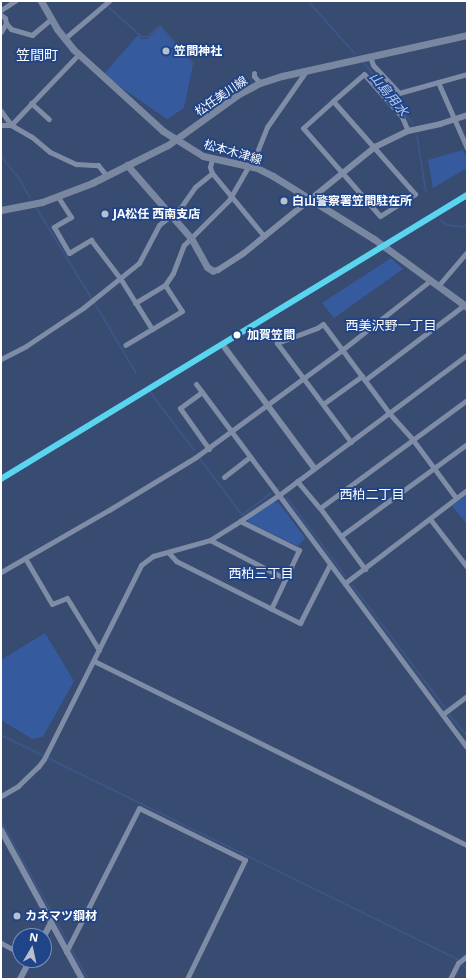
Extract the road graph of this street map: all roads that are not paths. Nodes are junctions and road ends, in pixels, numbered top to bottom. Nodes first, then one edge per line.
1 (15, 1) edge
2 (41, 1) edge
3 (109, 1) edge
4 (1, 10) edge
5 (1, 15) edge
6 (51, 19) junction
7 (6, 23) junction
8 (1, 32) edge
9 (467, 35) edge
10 (64, 39) junction
11 (78, 55) junction
12 (370, 57) junction
13 (306, 71) junction
14 (254, 73) dead end
15 (467, 74) edge
16 (438, 82) junction
17 (260, 83) junction
18 (333, 101) junction
19 (31, 103) junction
20 (1, 111) edge
21 (467, 115) edge
22 (49, 119) dead end
23 (455, 120) junction
24 (1, 125) edge
25 (11, 125) junction
26 (408, 131) junction
27 (177, 140) junction
28 (375, 147) junction
29 (467, 148) edge
30 (212, 159) junction
31 (127, 165) junction
32 (250, 167) junction
33 (342, 172) junction
34 (212, 173) junction
35 (106, 175) junction
36 (58, 197) junction
37 (231, 197) junction
38 (309, 199) junction
39 (1, 210) edge
40 (171, 214) junction
41 (264, 236) junction
42 (191, 238) junction
43 (467, 252) edge
44 (213, 271) joint
45 (120, 278) junction
46 (431, 280) junction
47 (165, 285) junction
48 (438, 286) junction
49 (135, 303) junction
50 (466, 306) edge
51 (152, 329) junction
52 (125, 346) dead end
53 (225, 348) dead end
54 (342, 350) junction
55 (467, 355) edge
56 (1, 359) edge
57 (304, 378) junction
58 (363, 378) junction
59 (196, 384) dead end
60 (202, 392) junction
61 (467, 400) edge
62 (323, 404) junction
63 (267, 405) junction
64 (390, 413) junction
65 (232, 432) junction
66 (413, 440) junction
67 (351, 442) junction
68 (467, 444) edge
69 (209, 449) junction
70 (250, 457) junction
71 (314, 468) junction
72 (434, 468) junction
73 (224, 477) dead end
74 (297, 481) junction
75 (467, 490) edge
76 (279, 496) junction
77 (456, 498) junction
78 (320, 508) junction
79 (430, 519) junction
80 (240, 521) junction
81 (341, 536) junction
82 (210, 540) junction
83 (168, 552) junction
84 (25, 558) junction
85 (330, 564) junction
86 (467, 567) edge
87 (364, 569) junction
88 (1, 572) edge
89 (286, 579) junction
90 (345, 583) junction
91 (271, 609) junction
92 (99, 650) junction
93 (94, 660) junction
94 (467, 696) edge
95 (443, 714) junction
96 (467, 747) edge
97 (1, 796) edge
98 (1, 830) edge
99 (467, 845) edge
100 (51, 923) junction
101 (48, 928) edge
102 (1, 943) edge
103 (12, 949) edge
104 (68, 950) junction
105 (466, 957) edge
106 (26, 968) edge
107 (20, 979) edge
108 (82, 979) edge
109 (187, 979) edge
110 (450, 979) edge

1 - 4 street
2 - 6 main road, 松本木津線
3 - 10 street
5 - 7 street
6 - 7 street
6 - 10 main road, 松本木津線
7 - 8 street
9 - 12 main road, 松任美川線
10 - 11 main road, 松本木津線
11 - 19 street
11 - 27 main road, 松本木津線
12 - 13 main road, 松任美川線
12 - 16 street
13 - 17 main road, 松任美川線
13 - 32 street
14 - 17 street
15 - 16 street
16 - 23 street
17 - 27 main road, 松任美川線
18 - 26 street
18 - 28 street
18 - 33 street
19 - 22 street
19 - 25 street
20 - 25 street
21 - 23 street
23 - 26 street
23 - 29 street
24 - 25 street
25 - 35 street
26 - 28 street
27 - 30 main road, 松本木津線
27 - 31 main road, 松任美川線
28 - 33 street
28 - 33 street
30 - 32 main road, 松本木津線
30 - 34 street
31 - 35 main road, 松任美川線
31 - 40 main road
32 - 37 street
32 - 38 main road, 松本木津線
33 - 38 street
34 - 37 street
34 - 40 street
35 - 36 main road, 松任美川線
36 - 39 main road, 松任美川線
36 - 45 street
37 - 41 street
37 - 42 street
38 - 41 street
38 - 46 main road, 松本木津線
40 - 42 main road
40 - 45 street
41 - 44 street
42 - 44 main road
42 - 47 street
43 - 48 street
45 - 49 street
45 - 56 street
46 - 48 main road, 松本木津線
46 - 54 street
47 - 49 street
47 - 51 street
48 - 50 main road, 松本木津線
49 - 51 street
50 - 58 street
51 - 52 street
53 - 63 street
54 - 57 street
54 - 57 street
54 - 58 street
55 - 64 street
57 - 62 street
57 - 63 street
58 - 62 street
58 - 64 street
59 - 60 street
60 - 65 street
60 - 69 street
61 - 66 street
62 - 67 street
63 - 65 street
63 - 71 street
64 - 66 street
64 - 67 street
65 - 69 street
65 - 70 street
66 - 72 street
66 - 78 street
67 - 71 street
68 - 72 street
69 - 84 street
70 - 73 street
70 - 76 street
71 - 74 street
72 - 77 street
72 - 81 street
74 - 76 street
74 - 78 street
75 - 77 street
76 - 80 street
76 - 85 street
77 - 79 street
78 - 81 street
79 - 86 street
79 - 87 street
80 - 82 street
80 - 89 street
81 - 87 street
82 - 83 street
82 - 89 street
83 - 91 street
83 - 92 street
84 - 88 street
84 - 92 street
85 - 90 street
85 - 91 street
87 - 90 street
89 - 91 street
90 - 95 street
92 - 93 street
93 - 97 street
93 - 99 street
94 - 95 street
95 - 96 street
98 - 100 street
100 - 101 street
100 - 104 street
102 - 103 street
104 - 108 street
104 - 109 street
105 - 110 street
106 - 107 street

